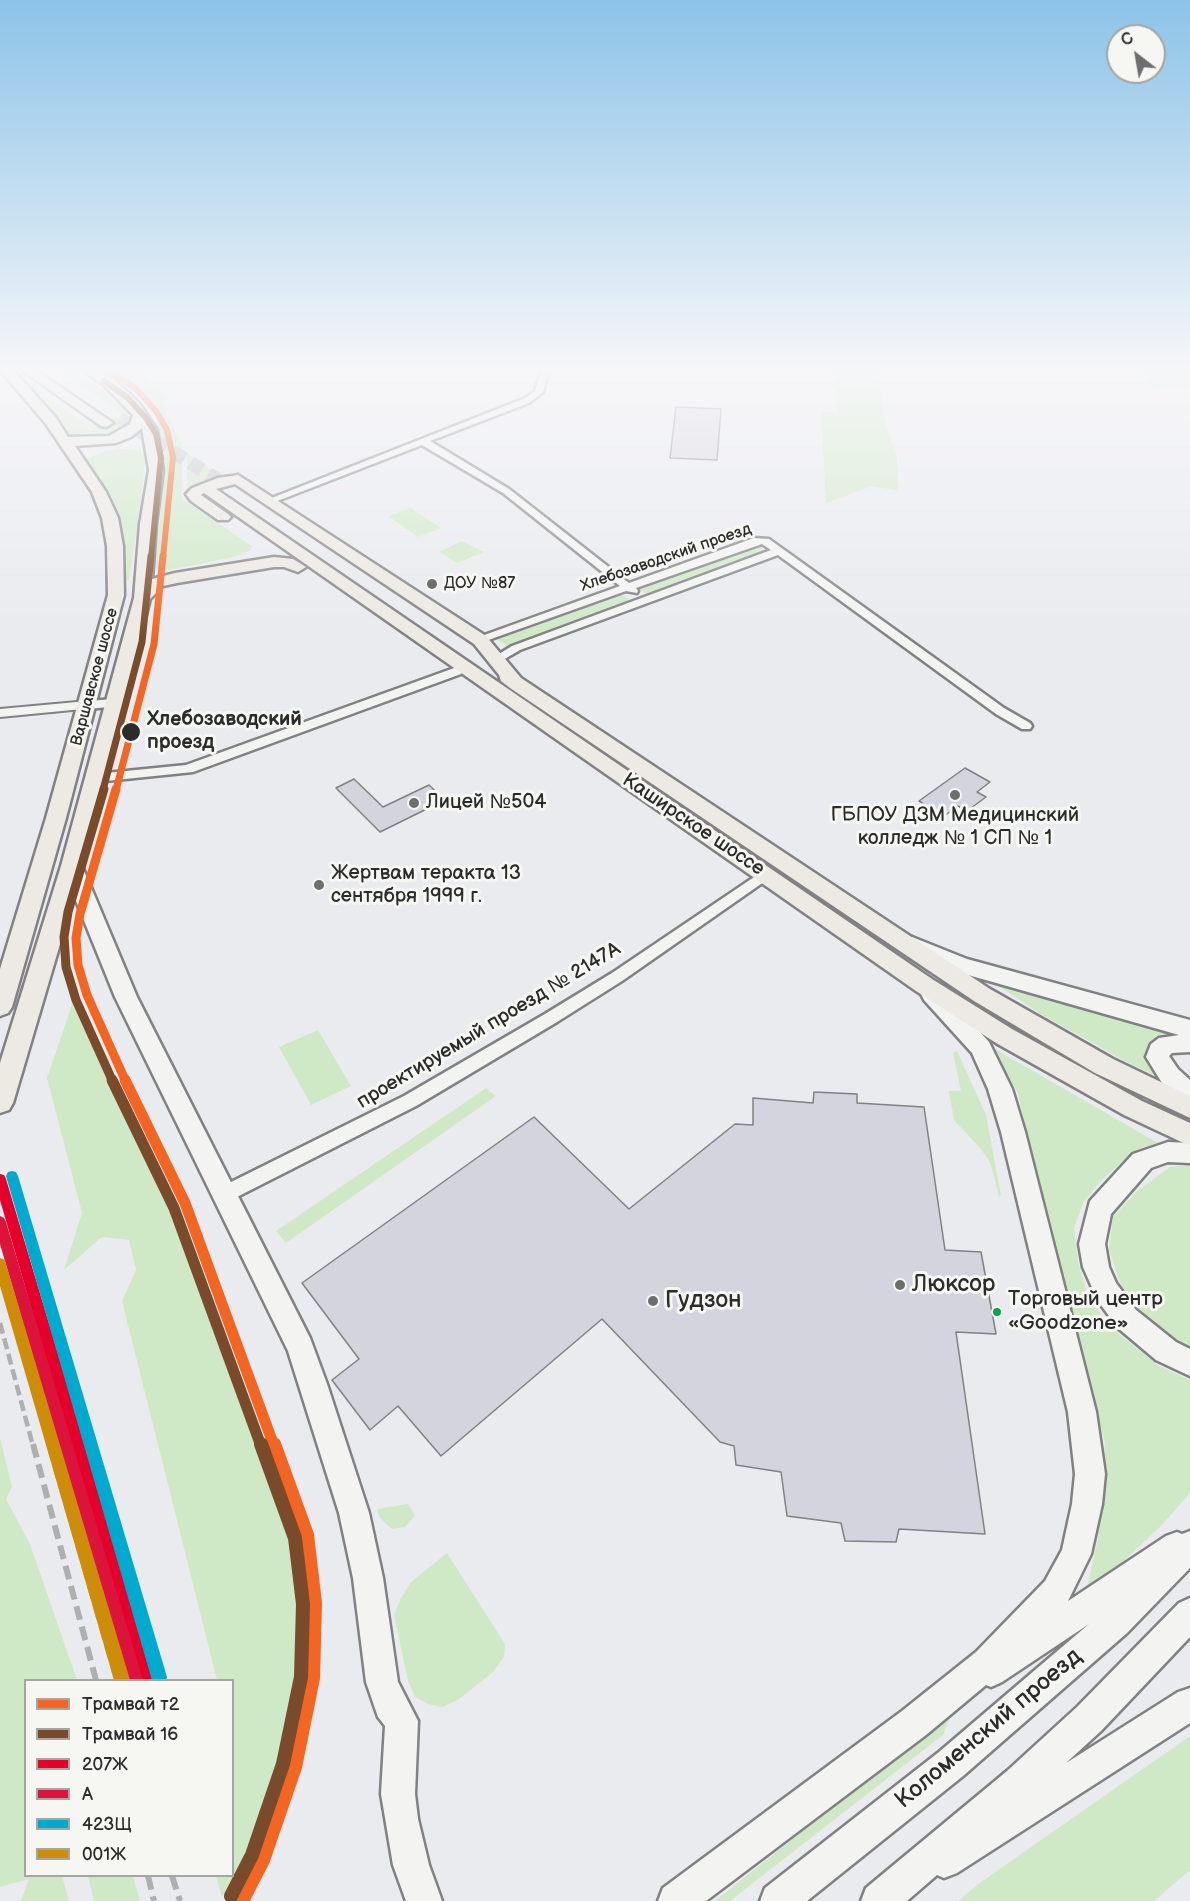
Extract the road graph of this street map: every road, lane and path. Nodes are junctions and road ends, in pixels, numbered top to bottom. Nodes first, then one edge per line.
1 (78, 460) edge
2 (83, 460) edge
3 (154, 460) edge
4 (375, 460) edge
5 (454, 460) edge
6 (81, 464) junction
7 (218, 488) tunnel mouth
8 (269, 501) junction
9 (264, 550) dead end
10 (779, 551) junction
11 (146, 564) junction
12 (298, 567) junction
13 (628, 588) junction
14 (142, 598) junction
15 (645, 600) junction
16 (480, 640) junction
17 (497, 659) junction
18 (457, 671) junction
19 (511, 689) junction
20 (115, 703) junction
21 (88, 705) junction
22 (0, 713) edge
23 (1026, 726) dead end
24 (96, 778) junction
25 (72, 866) junction
26 (766, 874) junction
27 (895, 938) junction
28 (924, 985) junction
29 (0, 1006) edge
30 (1190, 1029) edge
31 (1190, 1043) edge
32 (1190, 1094) edge
33 (0, 1103) edge
34 (1190, 1108) edge
35 (1190, 1135) edge
36 (1190, 1152) edge
37 (223, 1195) junction
38 (1190, 1363) edge
39 (1190, 1538) edge
40 (1190, 1546) edge
41 (1190, 1614) edge
42 (1190, 1704) edge
43 (914, 1723) junction
44 (424, 1901) edge
45 (676, 1901) edge
46 (778, 1901) edge
47 (879, 1901) edge

1 - 6 main road, Варшавское шоссе
2 - 6 main road
3 - 11 main road, Варшавское шоссе
4 - 8 street
5 - 13 street
6 - 21 main road, Варшавское шоссе
7 - 19 main road, Каширское шоссе
8 - 12 main road
8 - 16 main road
9 - 11 main road
10 - 13 street, Хлебозаводский проезд
10 - 15 street, Хлебозаводский проезд
10 - 23 street
11 - 14 main road, Варшавское шоссе
12 - 14 main road
12 - 18 main road
13 - 15 street
13 - 16 street, Хлебозаводский проезд
14 - 20 main road, Варшавское шоссе
15 - 17 street, Хлебозаводский проезд
16 - 17 main road
17 - 19 main road
18 - 19 main road
18 - 24 street
19 - 26 main road, Каширское шоссе
19 - 27 main road, Каширское шоссе
20 - 21 street
20 - 24 main road, Варшавское шоссе
21 - 22 street
21 - 29 main road, Варшавское шоссе
24 - 25 main road, Варшавское шоссе
25 - 33 main road, Варшавское шоссе
25 - 37 main road
26 - 28 main road, Каширское шоссе
26 - 37 street, проектируемый проезд № 2147А
27 - 30 main road
27 - 34 main road, Каширское шоссе
28 - 35 main road, Каширское шоссе
28 - 43 main road
31 - 32 main road
36 - 38 main road
37 - 44 main road
39 - 43 main road
40 - 46 main road, Коломенский проезд
41 - 47 main road
42 - 47 main road
43 - 45 main road

